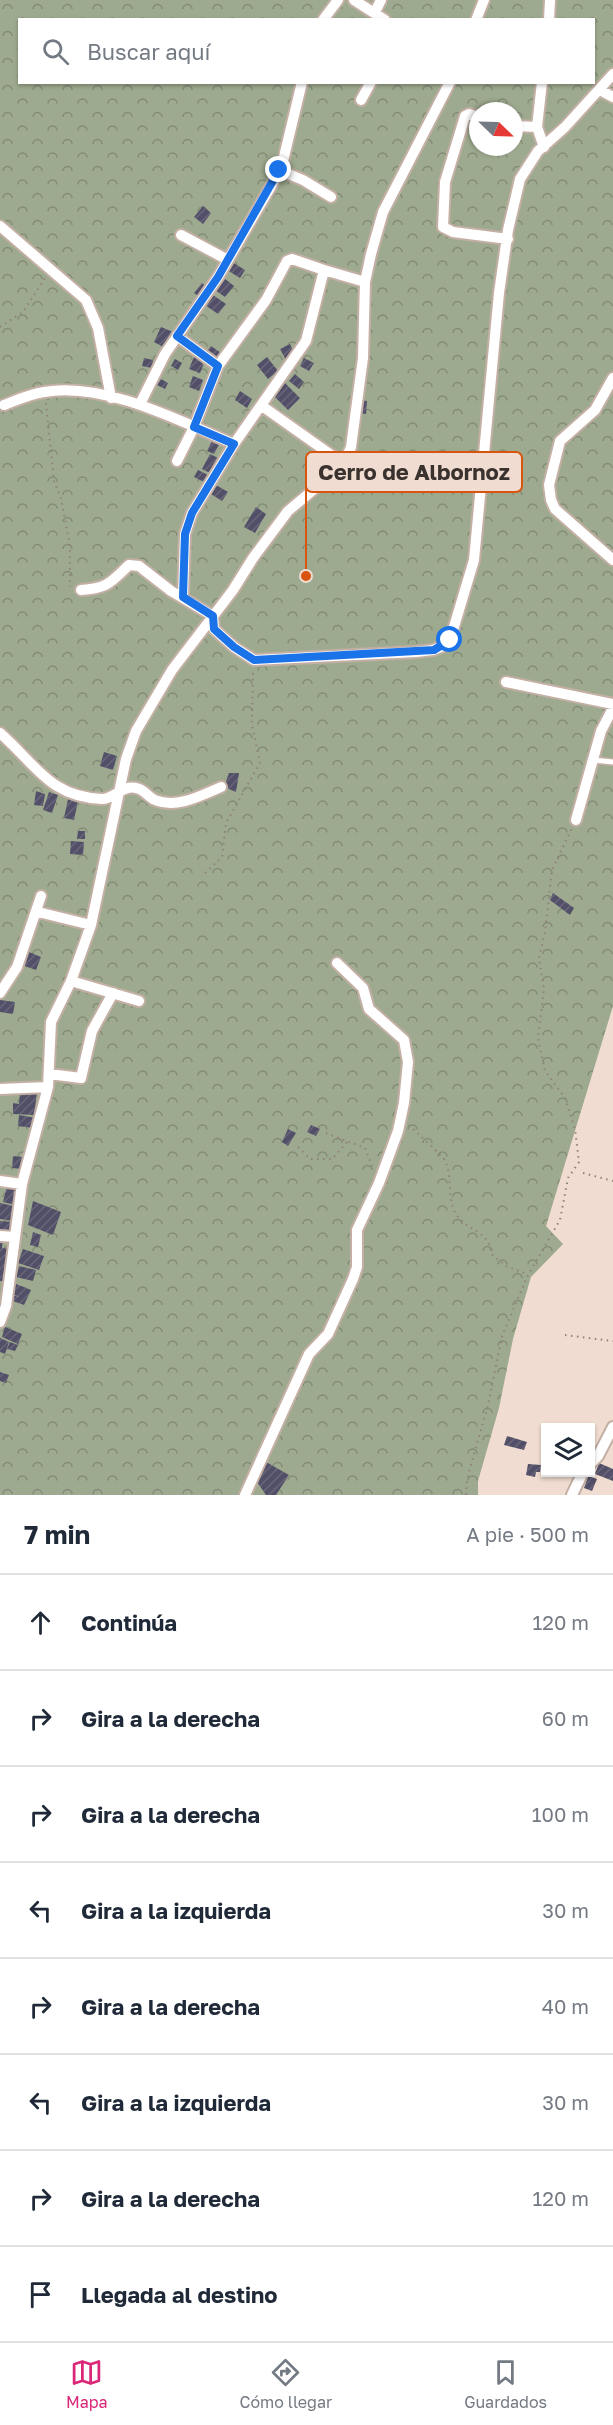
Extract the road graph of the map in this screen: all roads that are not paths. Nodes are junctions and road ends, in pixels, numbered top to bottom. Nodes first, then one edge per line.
1 (338, 0) edge
2 (354, 0) edge
3 (381, 0) edge
4 (483, 0) edge
5 (550, 0) edge
6 (375, 12) junction
7 (324, 18) edge
8 (382, 18) edge
9 (477, 18) edge
10 (549, 18) edge
11 (613, 74) edge
12 (301, 84) edge
13 (370, 84) edge
14 (449, 84) edge
15 (542, 84) edge
16 (600, 90) junction
17 (613, 97) edge
18 (361, 100) dead end
19 (469, 114) edge
20 (523, 126) edge
21 (537, 127) junction
22 (544, 147) junction
23 (279, 170) junction
24 (331, 197) dead end
25 (0, 226) edge
26 (181, 235) dead end
27 (508, 239) junction
28 (228, 260) junction
29 (324, 270) junction
30 (365, 282) junction
31 (177, 336) junction
32 (218, 366) junction
33 (613, 378) edge
34 (111, 398) junction
35 (140, 404) junction
36 (4, 405) dead end
37 (262, 406) junction
38 (194, 427) junction
39 (234, 444) junction
40 (177, 461) dead end
41 (344, 464) junction
42 (613, 560) edge
43 (81, 590) road end
44 (183, 597) junction
45 (213, 616) junction
46 (506, 682) dead end
47 (613, 706) edge
48 (0, 733) edge
49 (593, 760) junction
50 (613, 762) edge
51 (221, 787) dead end
52 (119, 790) junction
53 (576, 820) road end
54 (41, 896) dead end
55 (38, 912) junction
56 (91, 925) junction
57 (337, 963) dead end
58 (71, 981) junction
59 (0, 993) edge
60 (112, 993) junction
61 (139, 1001) dead end
62 (49, 1074) junction
63 (48, 1087) junction
64 (0, 1089) edge
65 (0, 1180) edge
66 (22, 1184) junction
67 (0, 1236) edge
68 (15, 1237) junction
69 (3, 1306) edge
70 (0, 1322) edge
71 (613, 1428) edge
72 (595, 1457) edge
73 (581, 1477) edge
74 (245, 1495) edge
75 (572, 1495) edge

1 - 7 street
2 - 6 street
3 - 6 street
4 - 9 street
5 - 10 street
6 - 8 street
11 - 16 street
12 - 23 street
13 - 18 street
14 - 30 street
15 - 21 street
16 - 17 street
16 - 22 street
19 - 27 street
20 - 21 street
21 - 22 street
22 - 27 street
23 - 24 street
23 - 28 street
25 - 34 street
26 - 28 street
27 - 45 street
28 - 31 street
29 - 30 street
29 - 32 street
29 - 37 street
30 - 41 street
31 - 32 street
31 - 35 street
32 - 38 street
33 - 42 street
34 - 35 street
34 - 36 street
35 - 38 street
37 - 39 street
37 - 41 street
38 - 39 street
38 - 40 street
39 - 44 street
41 - 45 street
43 - 44 street
44 - 45 street
45 - 52 street
46 - 47 street
47 - 49 street
48 - 52 street
49 - 50 lane
49 - 53 street
51 - 52 street
52 - 56 street
54 - 55 street
55 - 56 street
55 - 59 street
56 - 58 street
57 - 74 street
58 - 60 street
58 - 62 street
60 - 61 street
60 - 62 street
62 - 63 street
63 - 64 street
63 - 66 street
65 - 66 street
66 - 68 street
67 - 68 street
68 - 69 street
69 - 70 street
71 - 72 street
73 - 75 street

